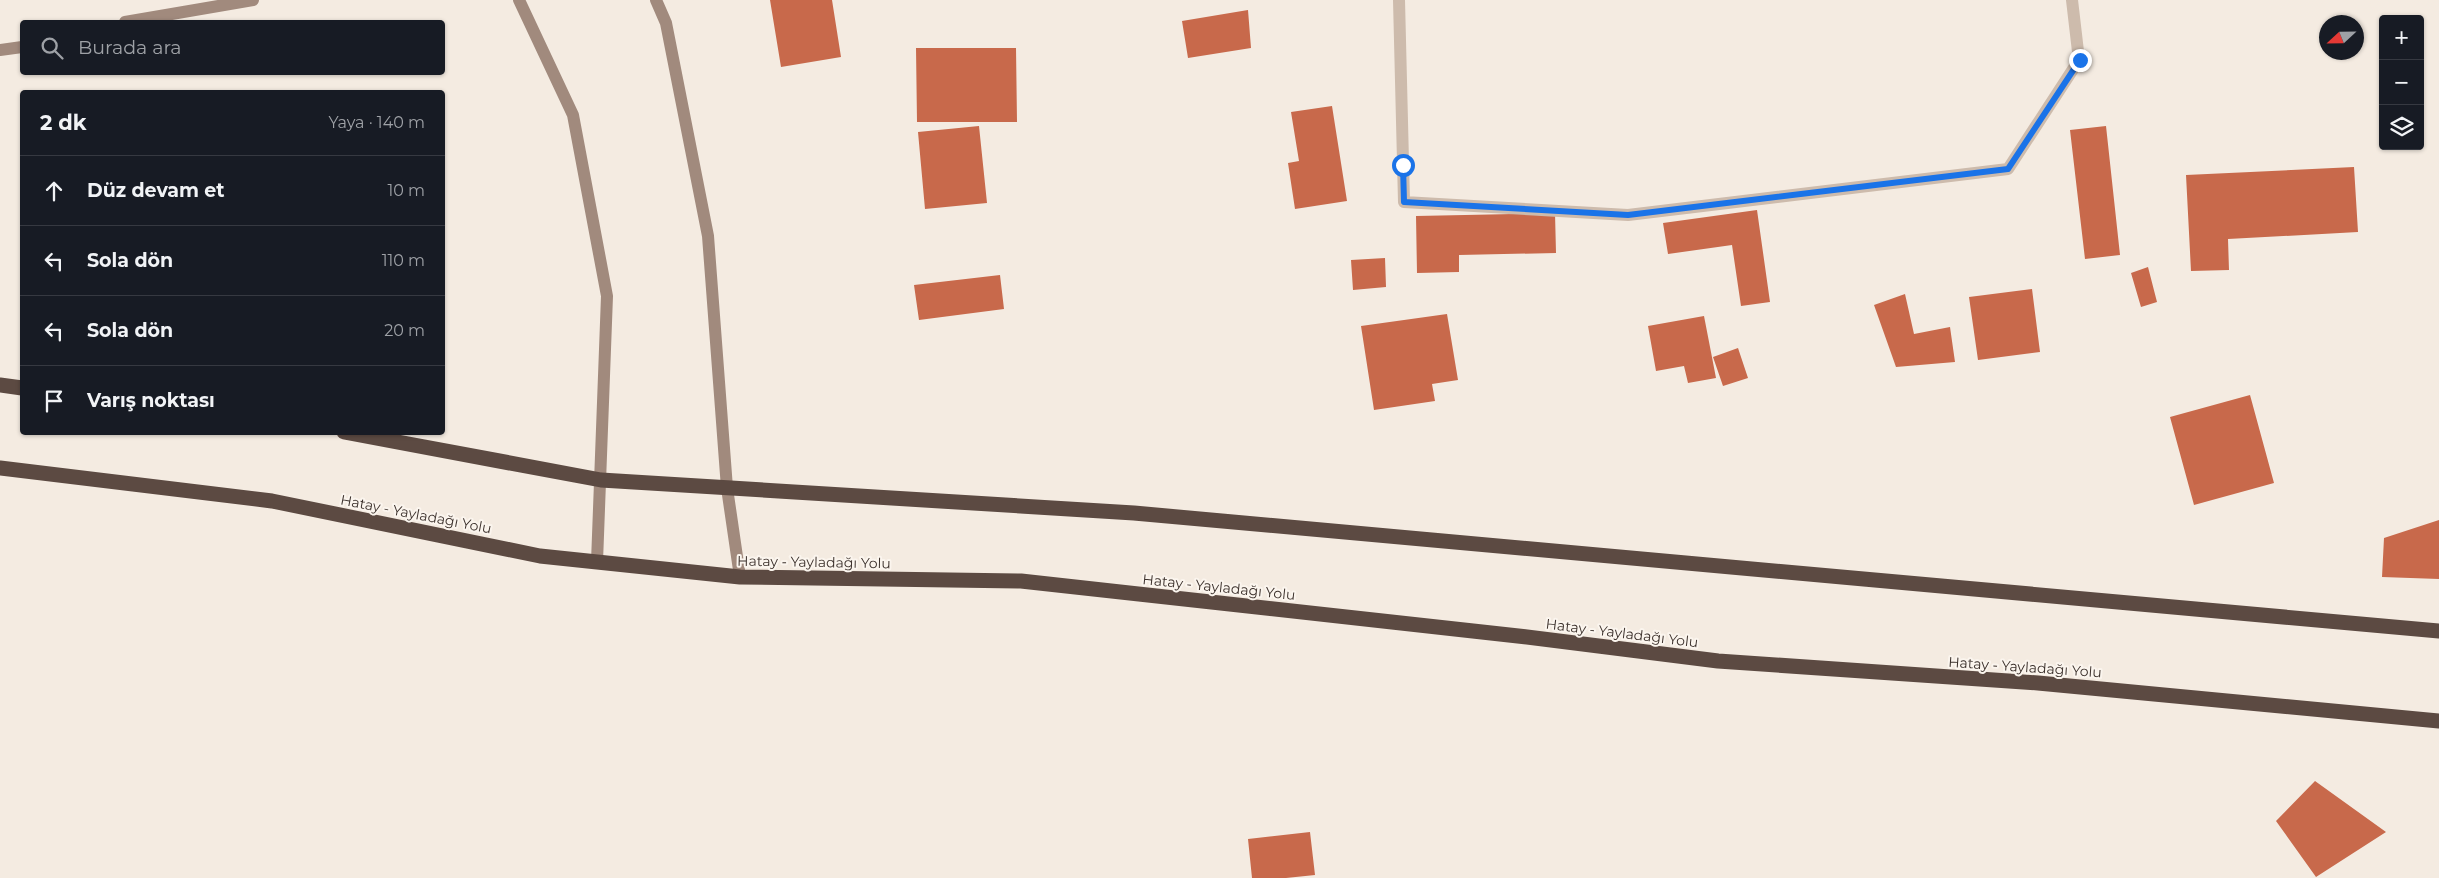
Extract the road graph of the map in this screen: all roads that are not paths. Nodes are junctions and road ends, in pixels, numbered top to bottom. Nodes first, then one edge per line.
1 (253, 0) edge
2 (519, 0) edge
3 (656, 0) edge
4 (1399, 0) edge
5 (2072, 0) edge
6 (137, 20) edge
7 (20, 47) edge
8 (0, 50) edge
9 (0, 385) edge
10 (20, 388) edge
11 (360, 435) edge
12 (0, 468) edge
13 (601, 480) junction
14 (727, 488) junction
15 (597, 562) junction
16 (740, 577) junction
17 (2439, 631) edge
18 (2439, 721) edge

1 - 6 main road
2 - 13 main road
3 - 14 main road
4 - 5 street
7 - 8 main road
9 - 10 highway
11 - 13 highway
12 - 15 highway, Hatay - Yayladağı Yolu
13 - 14 highway
13 - 15 main road
14 - 16 main road
14 - 17 highway
15 - 16 highway, Hatay - Yayladağı Yolu
16 - 18 highway, Hatay - Yayladağı Yolu

